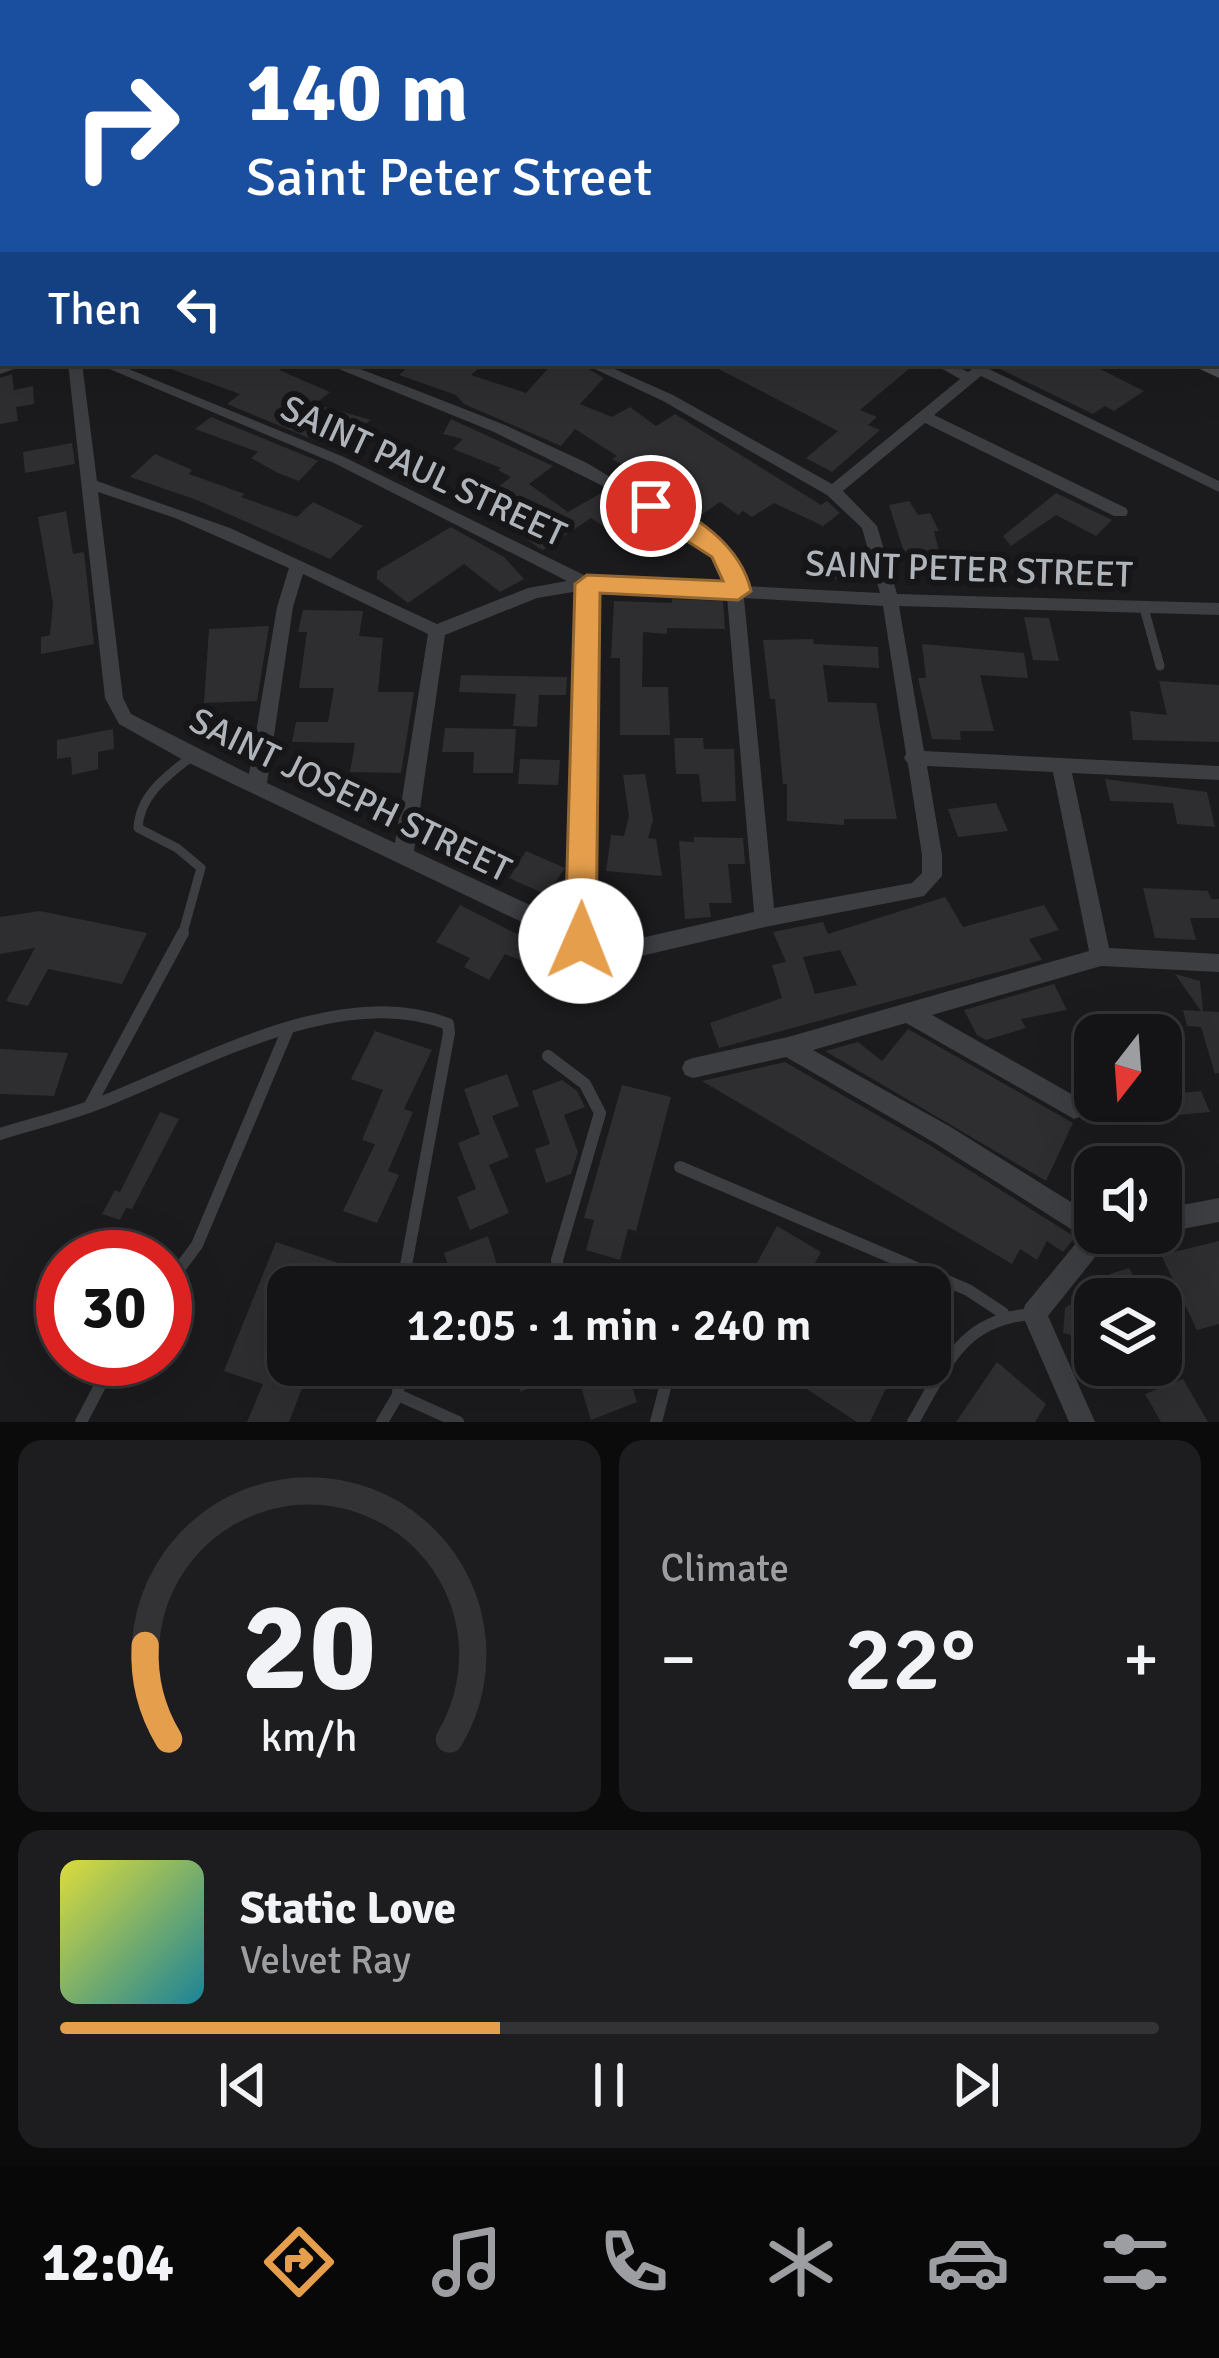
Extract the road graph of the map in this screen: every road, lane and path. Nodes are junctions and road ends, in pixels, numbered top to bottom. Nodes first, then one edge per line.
1 (75, 366) edge
2 (109, 366) edge
3 (340, 366) edge
4 (596, 366) edge
5 (979, 370) edge
6 (926, 417) junction
7 (92, 485) junction
8 (1219, 487) edge
9 (833, 491) junction
10 (1120, 512) dead end
11 (297, 567) junction
12 (587, 584) junction
13 (738, 591) junction
14 (890, 600) junction
15 (1144, 608) junction
16 (1219, 609) edge
17 (437, 632) junction
18 (1160, 666) dead end
19 (191, 756) junction
20 (913, 758) junction
21 (1061, 766) junction
22 (1219, 773) edge
23 (257, 784) junction
24 (403, 856) junction
25 (765, 918) junction
26 (581, 941) junction
27 (1101, 957) junction
28 (1219, 963) edge
29 (911, 1014) junction
30 (288, 1029) junction
31 (788, 1047) junction
32 (548, 1056) dead end
33 (693, 1068) dead end
34 (89, 1107) junction
35 (1074, 1108) dead end
36 (0, 1134) edge
37 (680, 1167) dead end
38 (1219, 1210) edge
39 (1182, 1217) edge
40 (1074, 1218) edge
41 (192, 1251) edge
42 (1081, 1254) edge
43 (406, 1266) edge
44 (557, 1266) edge
45 (1003, 1313) junction
46 (1034, 1314) junction
47 (100, 1386) edge
48 (398, 1386) edge
49 (665, 1386) edge
50 (398, 1395) junction
51 (81, 1422) edge
52 (382, 1422) edge
53 (458, 1422) edge
54 (656, 1422) edge
55 (913, 1422) edge
56 (1082, 1422) edge

1 - 7 street, SAINT JOSEPH STREET
2 - 12 street, SAINT PAUL STREET
3 - 13 street
4 - 9 street, SAINT JOSEPH STREET
5 - 6 street
5 - 8 street
6 - 9 street
6 - 10 street
7 - 11 street
7 - 19 street, SAINT JOSEPH STREET
9 - 14 street, SAINT JOSEPH STREET
11 - 17 street
11 - 23 street
12 - 13 street, SAINT PETER STREET
12 - 17 street, SAINT PETER STREET
12 - 26 street, SAINT PAUL STREET
13 - 14 street, SAINT PETER STREET
13 - 25 street
14 - 15 street, SAINT PETER STREET
14 - 20 street, SAINT JOSEPH STREET
15 - 16 street, SAINT PETER STREET
15 - 18 lane
17 - 24 street
19 - 23 street, SAINT JOSEPH STREET
19 - 34 lane
20 - 21 street
20 - 25 street, SAINT JOSEPH STREET
21 - 22 street
21 - 27 street
23 - 24 street, SAINT JOSEPH STREET
24 - 26 street, SAINT JOSEPH STREET
25 - 26 street, SAINT JOSEPH STREET
27 - 28 street
27 - 29 street
29 - 31 street
29 - 35 street
30 - 34 lane
30 - 41 lane
30 - 43 lane
31 - 33 street
31 - 40 street
32 - 44 lane
34 - 36 lane
37 - 45 lane
38 - 39 street
42 - 46 street
45 - 46 lane
45 - 55 lane
46 - 56 street
47 - 51 lane
48 - 50 lane
49 - 54 lane
50 - 52 lane
50 - 53 lane

